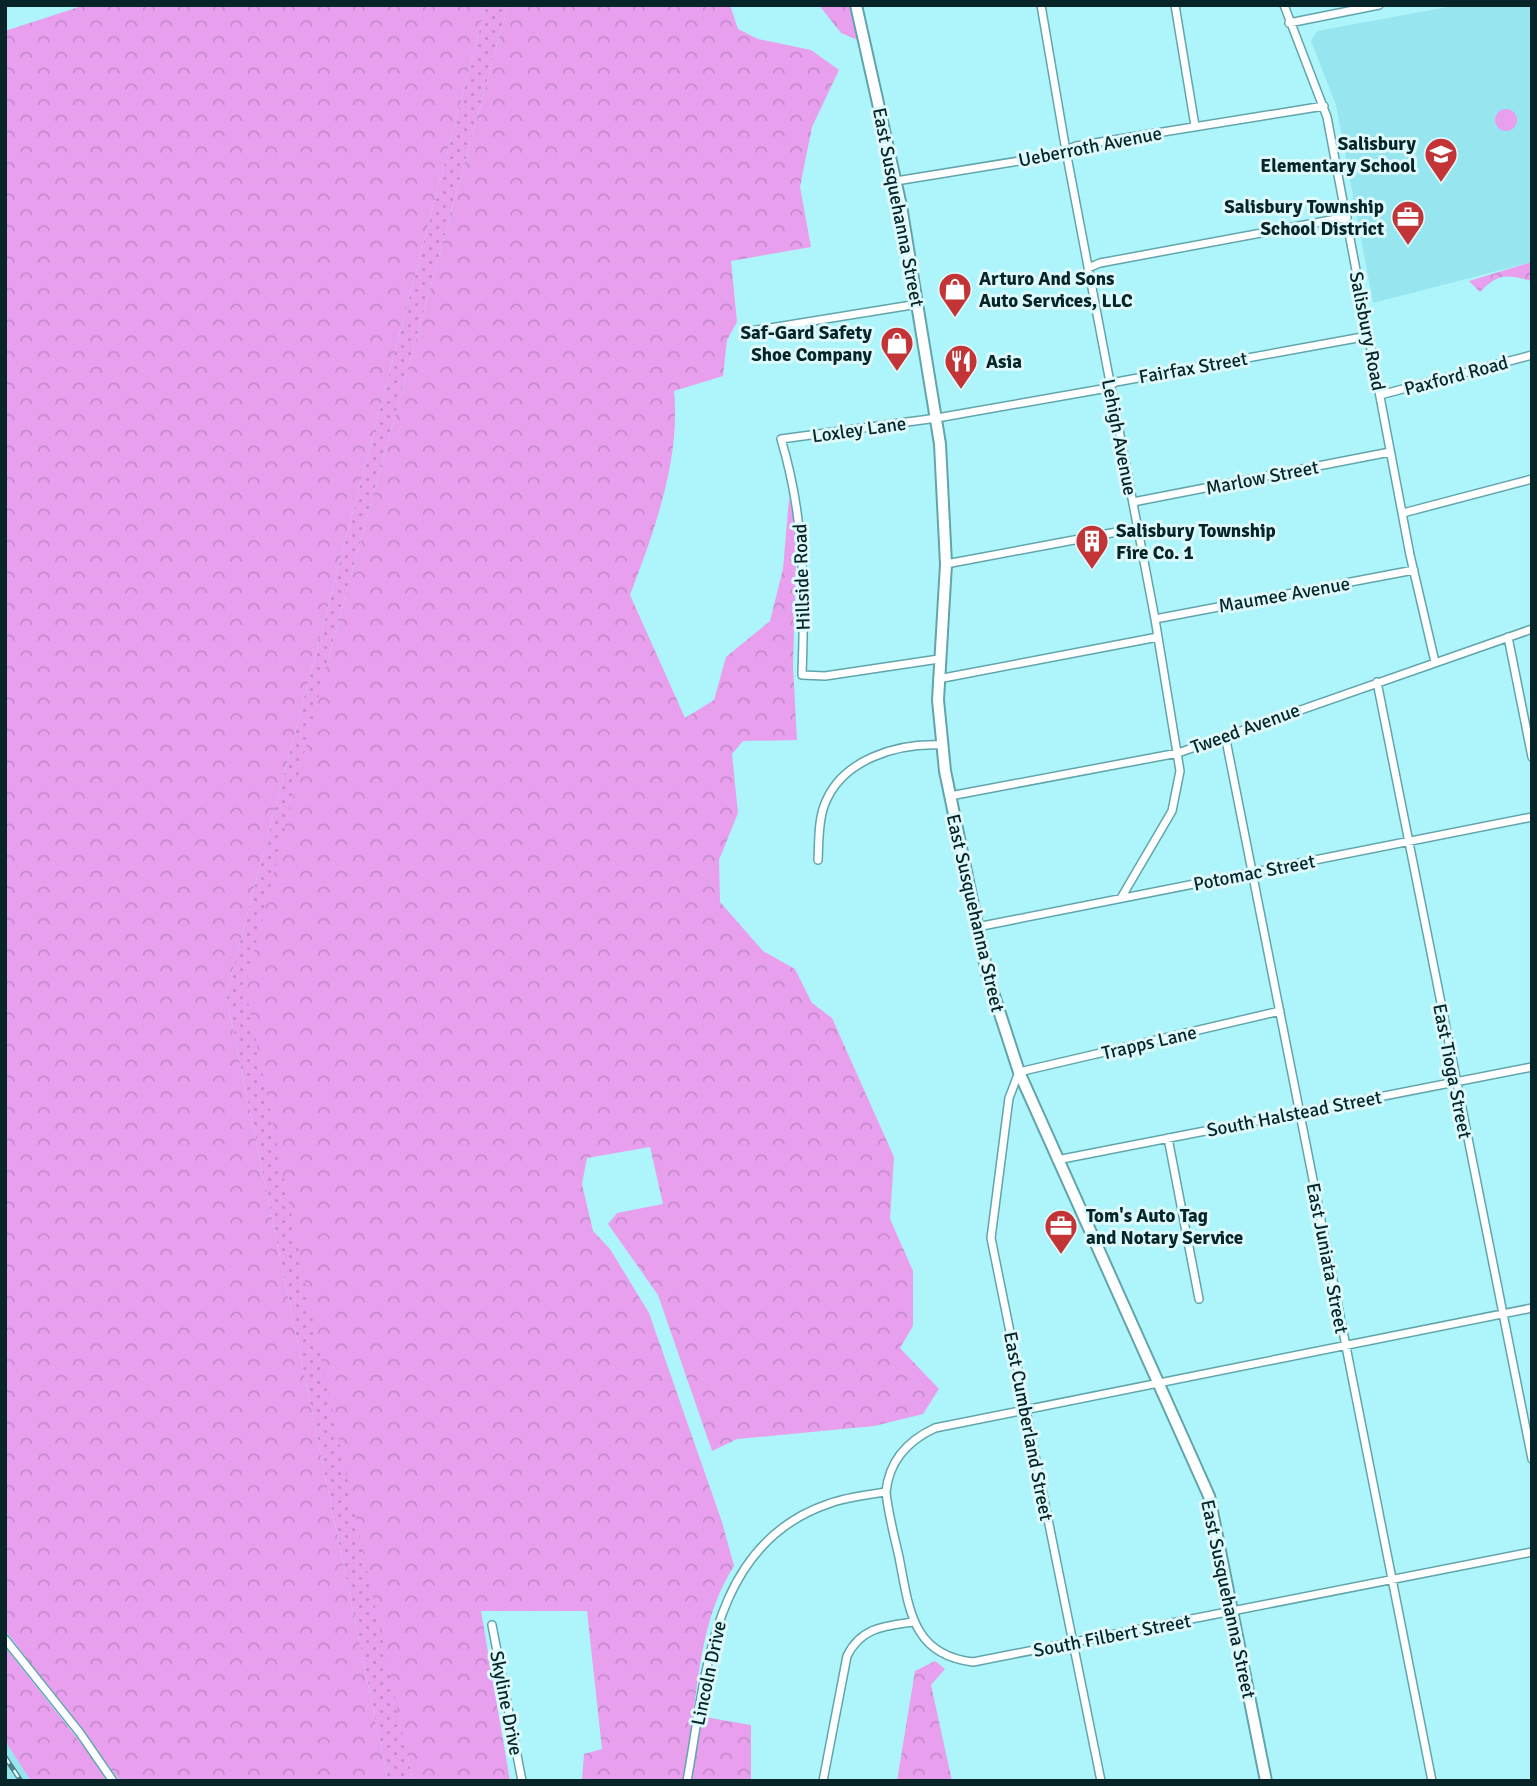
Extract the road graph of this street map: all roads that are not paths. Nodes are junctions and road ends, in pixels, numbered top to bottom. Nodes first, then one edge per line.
1 (856, 5) edge
2 (1041, 5) edge
3 (1175, 5) edge
4 (1284, 5) edge
5 (1379, 5) edge
6 (1289, 23) junction
7 (1324, 106) junction
8 (1195, 126) junction
9 (1066, 151) junction
10 (896, 181) junction
11 (1348, 217) junction
12 (1088, 268) junction
13 (918, 304) junction
14 (745, 332) dead end
15 (1368, 336) junction
16 (1532, 355) edge
17 (1110, 385) junction
18 (1380, 395) junction
19 (937, 418) junction
20 (781, 439) joint
21 (1390, 452) junction
22 (1532, 479) edge
23 (1133, 502) junction
24 (1403, 513) junction
25 (1138, 528) junction
26 (946, 564) junction
27 (1414, 570) junction
28 (1155, 618) junction
29 (1532, 629) edge
30 (1158, 637) junction
31 (1508, 637) junction
32 (939, 659) junction
33 (1435, 662) junction
34 (938, 679) junction
35 (1377, 682) junction
36 (1225, 735) junction
37 (942, 745) junction
38 (1178, 753) junction
39 (1532, 757) edge
40 (950, 796) junction
41 (1532, 817) edge
42 (1408, 841) junction
43 (818, 860) dead end
44 (1252, 873) junction
45 (1121, 898) junction
46 (977, 926) junction
47 (1280, 1012) junction
48 (1532, 1067) edge
49 (1019, 1072) junction
50 (1455, 1082) junction
51 (1300, 1112) junction
52 (1168, 1138) junction
53 (1057, 1160) junction
54 (1199, 1299) dead end
55 (1532, 1308) edge
56 (1503, 1313) junction
57 (1346, 1346) junction
58 (1158, 1382) junction
59 (1027, 1409) junction
60 (1532, 1459) edge
61 (886, 1492) junction
62 (1532, 1552) edge
63 (1392, 1580) junction
64 (1233, 1611) junction
65 (913, 1622) junction
66 (492, 1625) dead end
67 (5, 1639) edge
68 (1073, 1644) junction
69 (113, 1781) edge
70 (522, 1781) edge
71 (687, 1781) edge
72 (823, 1781) edge
73 (1101, 1781) edge
74 (1266, 1781) edge
75 (1433, 1781) edge

1 - 10 main road, East Susquehanna Street
2 - 9 street, Lehigh Avenue
3 - 8 street
4 - 6 street, Salisbury Road
5 - 6 street
6 - 7 street, Salisbury Road
7 - 8 street, Ueberroth Avenue
7 - 11 street, Salisbury Road
8 - 9 street, Ueberroth Avenue
9 - 10 street, Ueberroth Avenue
9 - 12 street, Lehigh Avenue
10 - 13 main road, East Susquehanna Street
11 - 12 street
11 - 15 street, Salisbury Road
12 - 17 street, Lehigh Avenue
13 - 14 street
13 - 19 main road, East Susquehanna Street
15 - 17 street, Fairfax Street
15 - 18 street, Salisbury Road
16 - 18 street, Paxford Road
17 - 19 street, Fairfax Street
17 - 23 street, Lehigh Avenue
18 - 21 street, Salisbury Road
19 - 20 street, Loxley Lane
19 - 26 main road, East Susquehanna Street
20 - 32 street, Hillside Road
21 - 23 street, Marlow Street
21 - 24 street, Salisbury Road
22 - 24 street
23 - 25 street, Lehigh Avenue
24 - 27 street, Salisbury Road
25 - 26 street
25 - 28 street, Lehigh Avenue
26 - 32 main road, East Susquehanna Street
27 - 28 street, Maumee Avenue
27 - 33 street, Salisbury Road
28 - 30 street, Lehigh Avenue
29 - 31 street, Tweed Avenue
30 - 34 street
30 - 38 street, Lehigh Avenue
31 - 33 street, Tweed Avenue
31 - 39 street
32 - 34 main road, East Susquehanna Street
33 - 35 street, Tweed Avenue
34 - 37 main road, East Susquehanna Street
35 - 36 street, Tweed Avenue
35 - 42 street, East Tioga Street
36 - 38 street, Tweed Avenue
36 - 44 street, East Juniata Street
37 - 40 main road, East Susquehanna Street
37 - 43 street
38 - 40 street, Tweed Avenue
38 - 45 street, Lehigh Avenue
40 - 46 main road, East Susquehanna Street
41 - 42 street, Potomac Street
42 - 44 street, Potomac Street
42 - 50 street, East Tioga Street
44 - 45 street, Potomac Street
44 - 47 street, East Juniata Street
45 - 46 street, Potomac Street
46 - 49 main road, East Susquehanna Street
47 - 49 street, Trapps Lane
47 - 51 street, East Juniata Street
48 - 50 street, South Halstead Street
49 - 53 main road, East Susquehanna Street
49 - 59 street, East Cumberland Street
50 - 51 street, South Halstead Street
50 - 56 street, East Tioga Street
51 - 52 street, South Halstead Street
51 - 57 street, East Juniata Street
52 - 53 street, South Halstead Street
52 - 54 street
53 - 58 main road, East Susquehanna Street
55 - 56 street
56 - 57 street
56 - 60 street, East Tioga Street
57 - 58 street
57 - 63 street, East Juniata Street
58 - 59 street
58 - 64 main road, East Susquehanna Street
59 - 61 street
59 - 68 street, East Cumberland Street
61 - 65 street
61 - 71 street, Lincoln Drive
62 - 63 street, South Filbert Street
63 - 64 street, South Filbert Street
63 - 75 street, East Juniata Street
64 - 68 street, South Filbert Street
64 - 74 main road, East Susquehanna Street
65 - 68 street, South Filbert Street
65 - 72 street
66 - 70 street, Skyline Drive
67 - 69 street
68 - 73 street, East Cumberland Street

